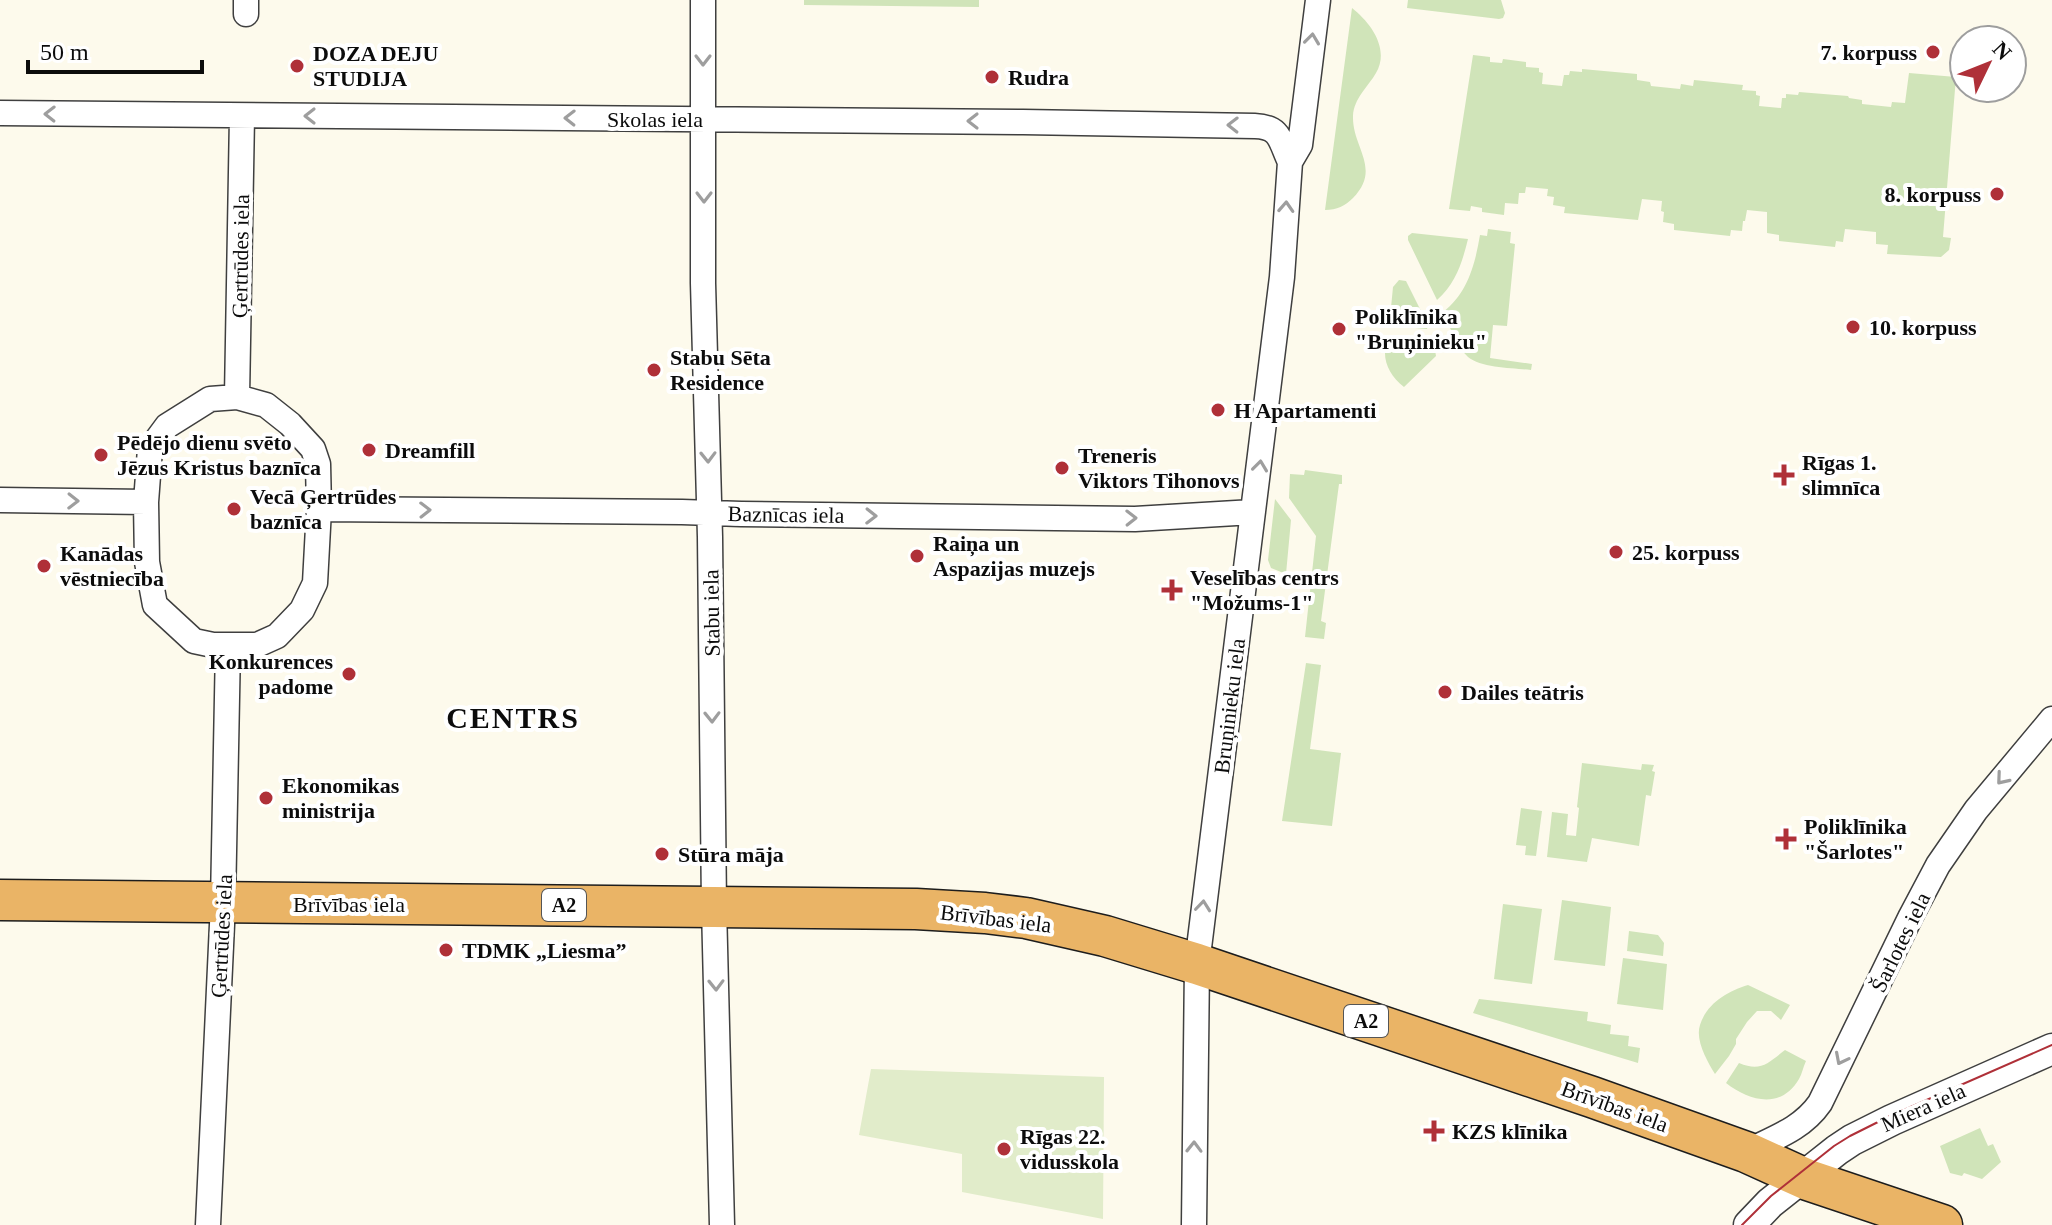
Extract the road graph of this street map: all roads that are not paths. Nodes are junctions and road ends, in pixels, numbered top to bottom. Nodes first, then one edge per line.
1 (703, 0) edge
2 (1318, 0) edge
3 (0, 113) edge
4 (242, 116) junction
5 (704, 119) junction
6 (1290, 162) junction
7 (237, 397) junction
8 (0, 500) edge
9 (146, 502) junction
10 (319, 509) junction
11 (1253, 512) junction
12 (709, 513) junction
13 (228, 646) junction
14 (2052, 719) edge
15 (0, 900) edge
16 (223, 903) junction
17 (714, 907) junction
18 (1197, 964) junction
19 (2052, 1049) edge
20 (1746, 1152) junction
21 (1802, 1177) junction
22 (208, 1225) edge
23 (722, 1225) edge
24 (1194, 1225) edge
25 (1749, 1225) edge
26 (1942, 1225) edge

1 -> 5 street, Stabu iela
6 -> 2 street, Bruņinieku iela
4 -> 3 street, Skolas iela
5 -> 4 street, Skolas iela
4 - 7 street, Ģertrūdes iela
6 -> 5 street, Skolas iela
5 -> 12 street, Stabu iela
11 -> 6 street, Bruņinieku iela
7 - 9 street
7 - 10 street
8 -> 9 street
9 - 13 street
10 -> 12 street, Baznīcas iela
10 - 13 street
12 -> 11 street, Baznīcas iela
18 -> 11 street, Bruņinieku iela
12 -> 17 street, Stabu iela
13 - 16 street, Ģertrūdes iela
14 -> 20 street, Šarlotes iela
15 - 16 highway, Brīvības iela / A2
16 - 17 highway, Brīvības iela / A2
16 - 22 street, Ģertrūdes iela
17 - 18 highway, Brīvības iela / A2
17 -> 23 street, Stabu iela
18 - 20 highway, Brīvības iela / A2
24 -> 18 street, Bruņinieku iela
19 - 21 street, Miera iela
20 - 21 highway, Brīvības iela / A2
21 - 25 street, Miera iela
21 - 26 highway, Brīvības iela / A2

